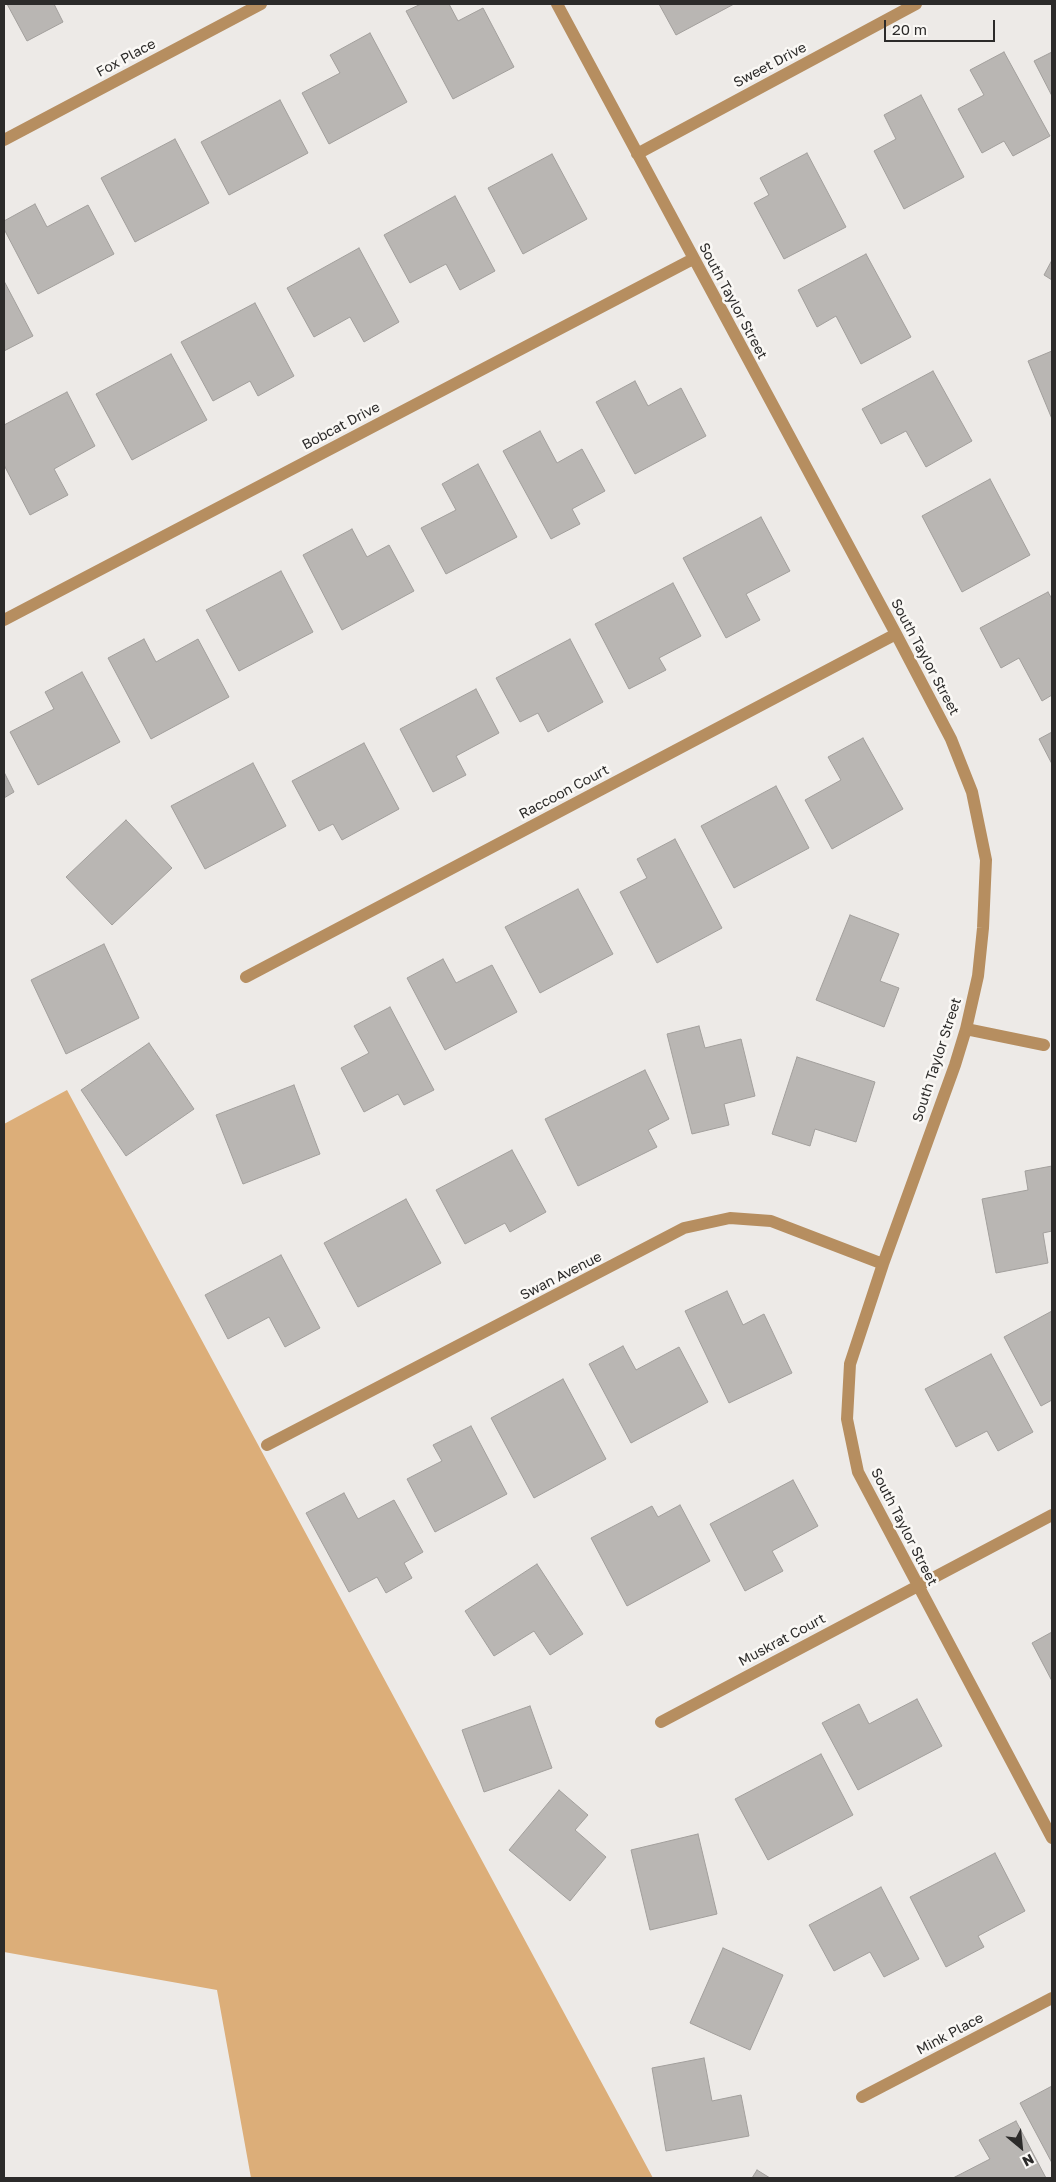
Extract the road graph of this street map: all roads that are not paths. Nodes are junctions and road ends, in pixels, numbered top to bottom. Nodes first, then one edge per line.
1 (261, 4) edge
2 (557, 4) edge
3 (916, 4) edge
4 (4, 140) edge
5 (637, 154) junction
6 (693, 259) junction
7 (4, 620) edge
8 (896, 634) junction
9 (246, 977) dead end
10 (966, 1029) junction
11 (1044, 1046) dead end
12 (883, 1264) junction
13 (266, 1446) dead end
14 (1052, 1515) edge
15 (917, 1585) junction
16 (660, 1722) dead end
17 (1052, 1838) edge
18 (1052, 1998) edge
19 (862, 2097) dead end

1 - 4 street, Fox Place
2 - 5 street, South Taylor Street
3 - 5 street, Sweet Drive
5 - 6 street, South Taylor Street
6 - 7 street, Bobcat Drive
6 - 8 street, South Taylor Street
8 - 9 street, Raccoon Court
8 - 10 street, South Taylor Street
10 - 11 street
10 - 12 street, South Taylor Street
12 - 13 street, Swan Avenue
12 - 15 street, South Taylor Street
14 - 15 street, Muskrat Court
15 - 16 street, Muskrat Court
15 - 17 street, South Taylor Street
18 - 19 street, Mink Place

